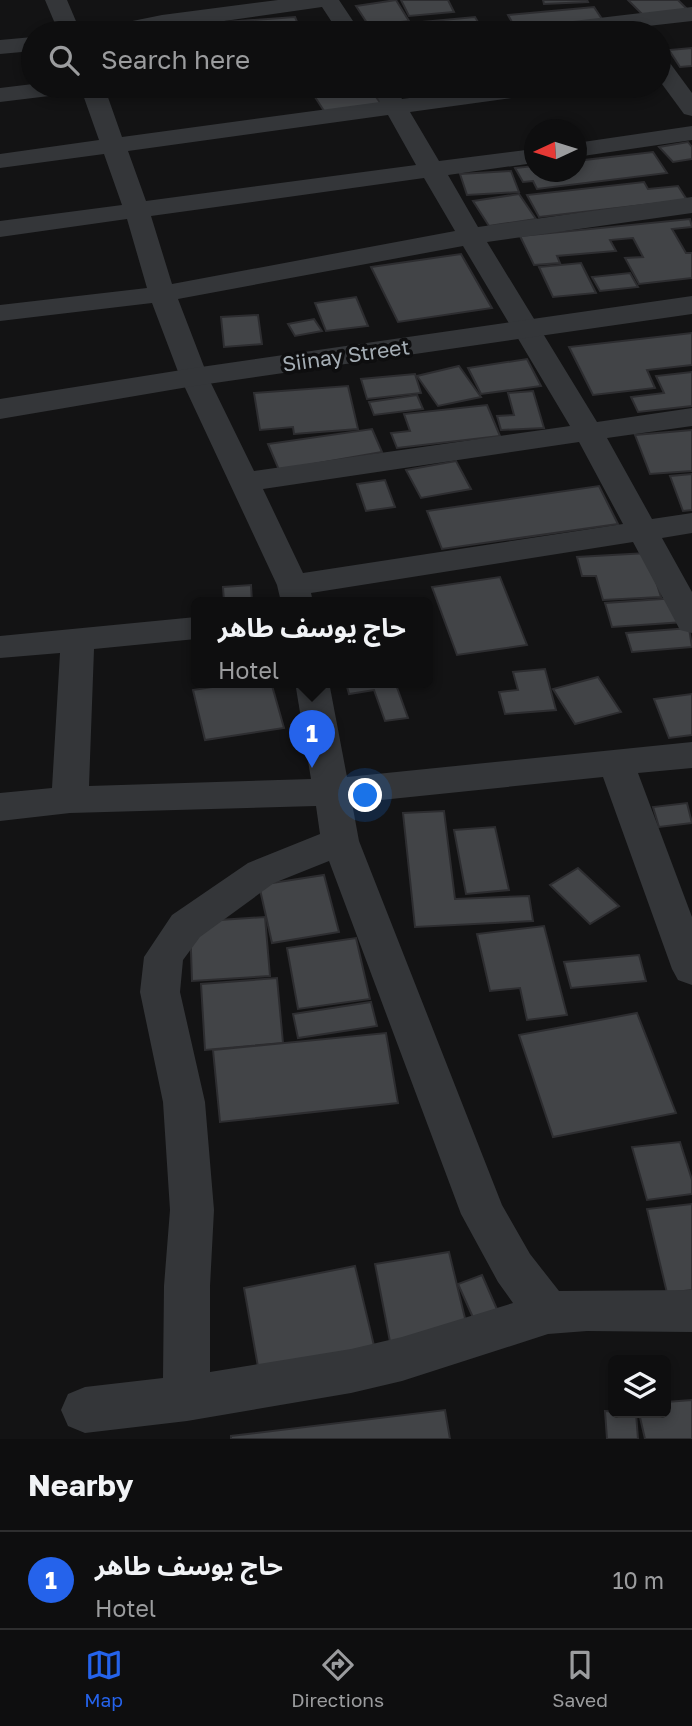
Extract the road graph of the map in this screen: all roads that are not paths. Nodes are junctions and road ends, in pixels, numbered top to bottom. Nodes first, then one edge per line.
1 (57, 0) edge
2 (607, 0) edge
3 (692, 14) edge
4 (65, 21) edge
5 (170, 21) edge
6 (342, 21) edge
7 (624, 21) edge
8 (661, 21) edge
9 (21, 45) edge
10 (0, 47) edge
11 (692, 66) edge
12 (671, 67) edge
13 (671, 82) edge
14 (21, 92) edge
15 (0, 94) edge
16 (96, 98) edge
17 (384, 98) edge
18 (391, 98) edge
19 (692, 109) edge
20 (692, 133) edge
21 (114, 146) junction
22 (587, 148) edge
23 (524, 157) edge
24 (0, 160) edge
25 (434, 170) junction
26 (692, 205) edge
27 (137, 211) junction
28 (0, 229) edge
29 (472, 236) junction
30 (162, 294) junction
31 (692, 305) edge
32 (0, 313) edge
33 (526, 331) junction
34 (194, 377) junction
35 (0, 408) edge
36 (692, 417) edge
37 (587, 431) junction
38 (245, 482) junction
39 (692, 523) edge
40 (642, 531) junction
41 (295, 593) edge
42 (692, 622) edge
43 (191, 629) edge
44 (78, 640) junction
45 (0, 647) edge
46 (313, 688) edge
47 (692, 755) edge
48 (616, 763) junction
49 (331, 792) junction
50 (69, 800) junction
51 (0, 807) edge
52 (340, 841) junction
53 (692, 969) edge
54 (692, 1311) edge
55 (548, 1312) junction
56 (187, 1398) junction
57 (85, 1410) dead end

1 - 4 street
2 - 7 street
3 - 8 street
5 - 6 street
9 - 10 street
11 - 12 street
13 - 19 street
14 - 15 street
16 - 21 street
17 - 21 street
18 - 25 street
20 - 22 street
21 - 24 street
21 - 27 street
23 - 25 street
25 - 27 street
25 - 29 street
26 - 29 street
27 - 28 street
27 - 30 street
29 - 30 street
29 - 33 street
30 - 32 street
30 - 34 street
31 - 33 street, Siinay Street
33 - 34 street, Siinay Street
33 - 37 street
34 - 35 street, Siinay Street
34 - 38 street
36 - 37 street
37 - 38 street
37 - 40 street
38 - 41 street
39 - 40 street
40 - 41 street
40 - 42 street
43 - 44 street
44 - 45 street
44 - 50 street
46 - 49 street
47 - 48 street
48 - 49 street
48 - 53 street
49 - 50 street
49 - 52 street
50 - 51 street
52 - 55 street
52 - 56 street
54 - 55 street
55 - 56 street
56 - 57 street

